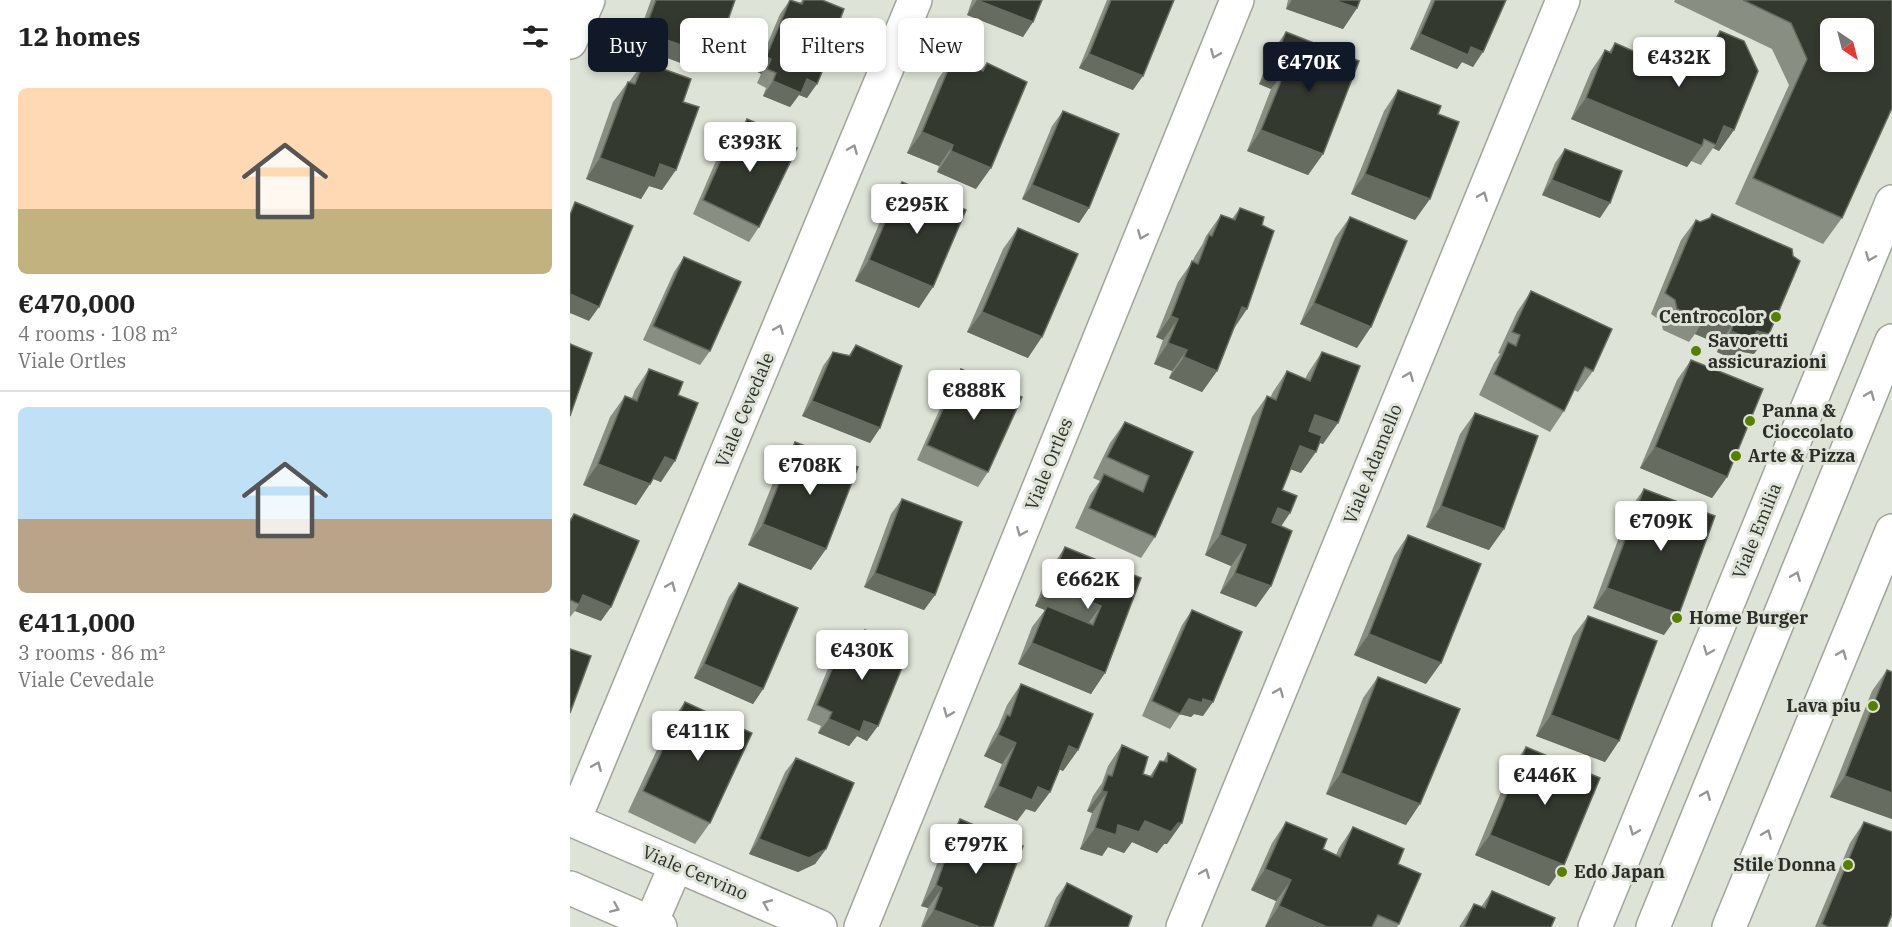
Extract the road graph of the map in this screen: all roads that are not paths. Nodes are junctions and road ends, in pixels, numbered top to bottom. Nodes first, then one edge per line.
1 (588, 0) edge
2 (915, 0) edge
3 (1237, 0) edge
4 (1563, 0) edge
5 (570, 42) edge
6 (1892, 202) edge
7 (1892, 341) edge
8 (1892, 531) edge
9 (572, 820) edge
10 (676, 865) junction
11 (570, 888) edge
12 (656, 925) edge
13 (820, 927) edge
14 (861, 927) edge
15 (1183, 927) edge
16 (1595, 927) edge
17 (1653, 927) edge
18 (1729, 927) edge

1 - 5 street
9 -> 2 street, Viale Cevedale
3 -> 14 street, Viale Ortles
15 -> 4 street, Viale Adamello
6 -> 16 street, Viale Emilia
17 -> 7 street
18 -> 8 street
9 - 10 street, Viale Cervino
10 - 12 street
13 -> 10 street, Viale Cervino
11 -> 12 street

